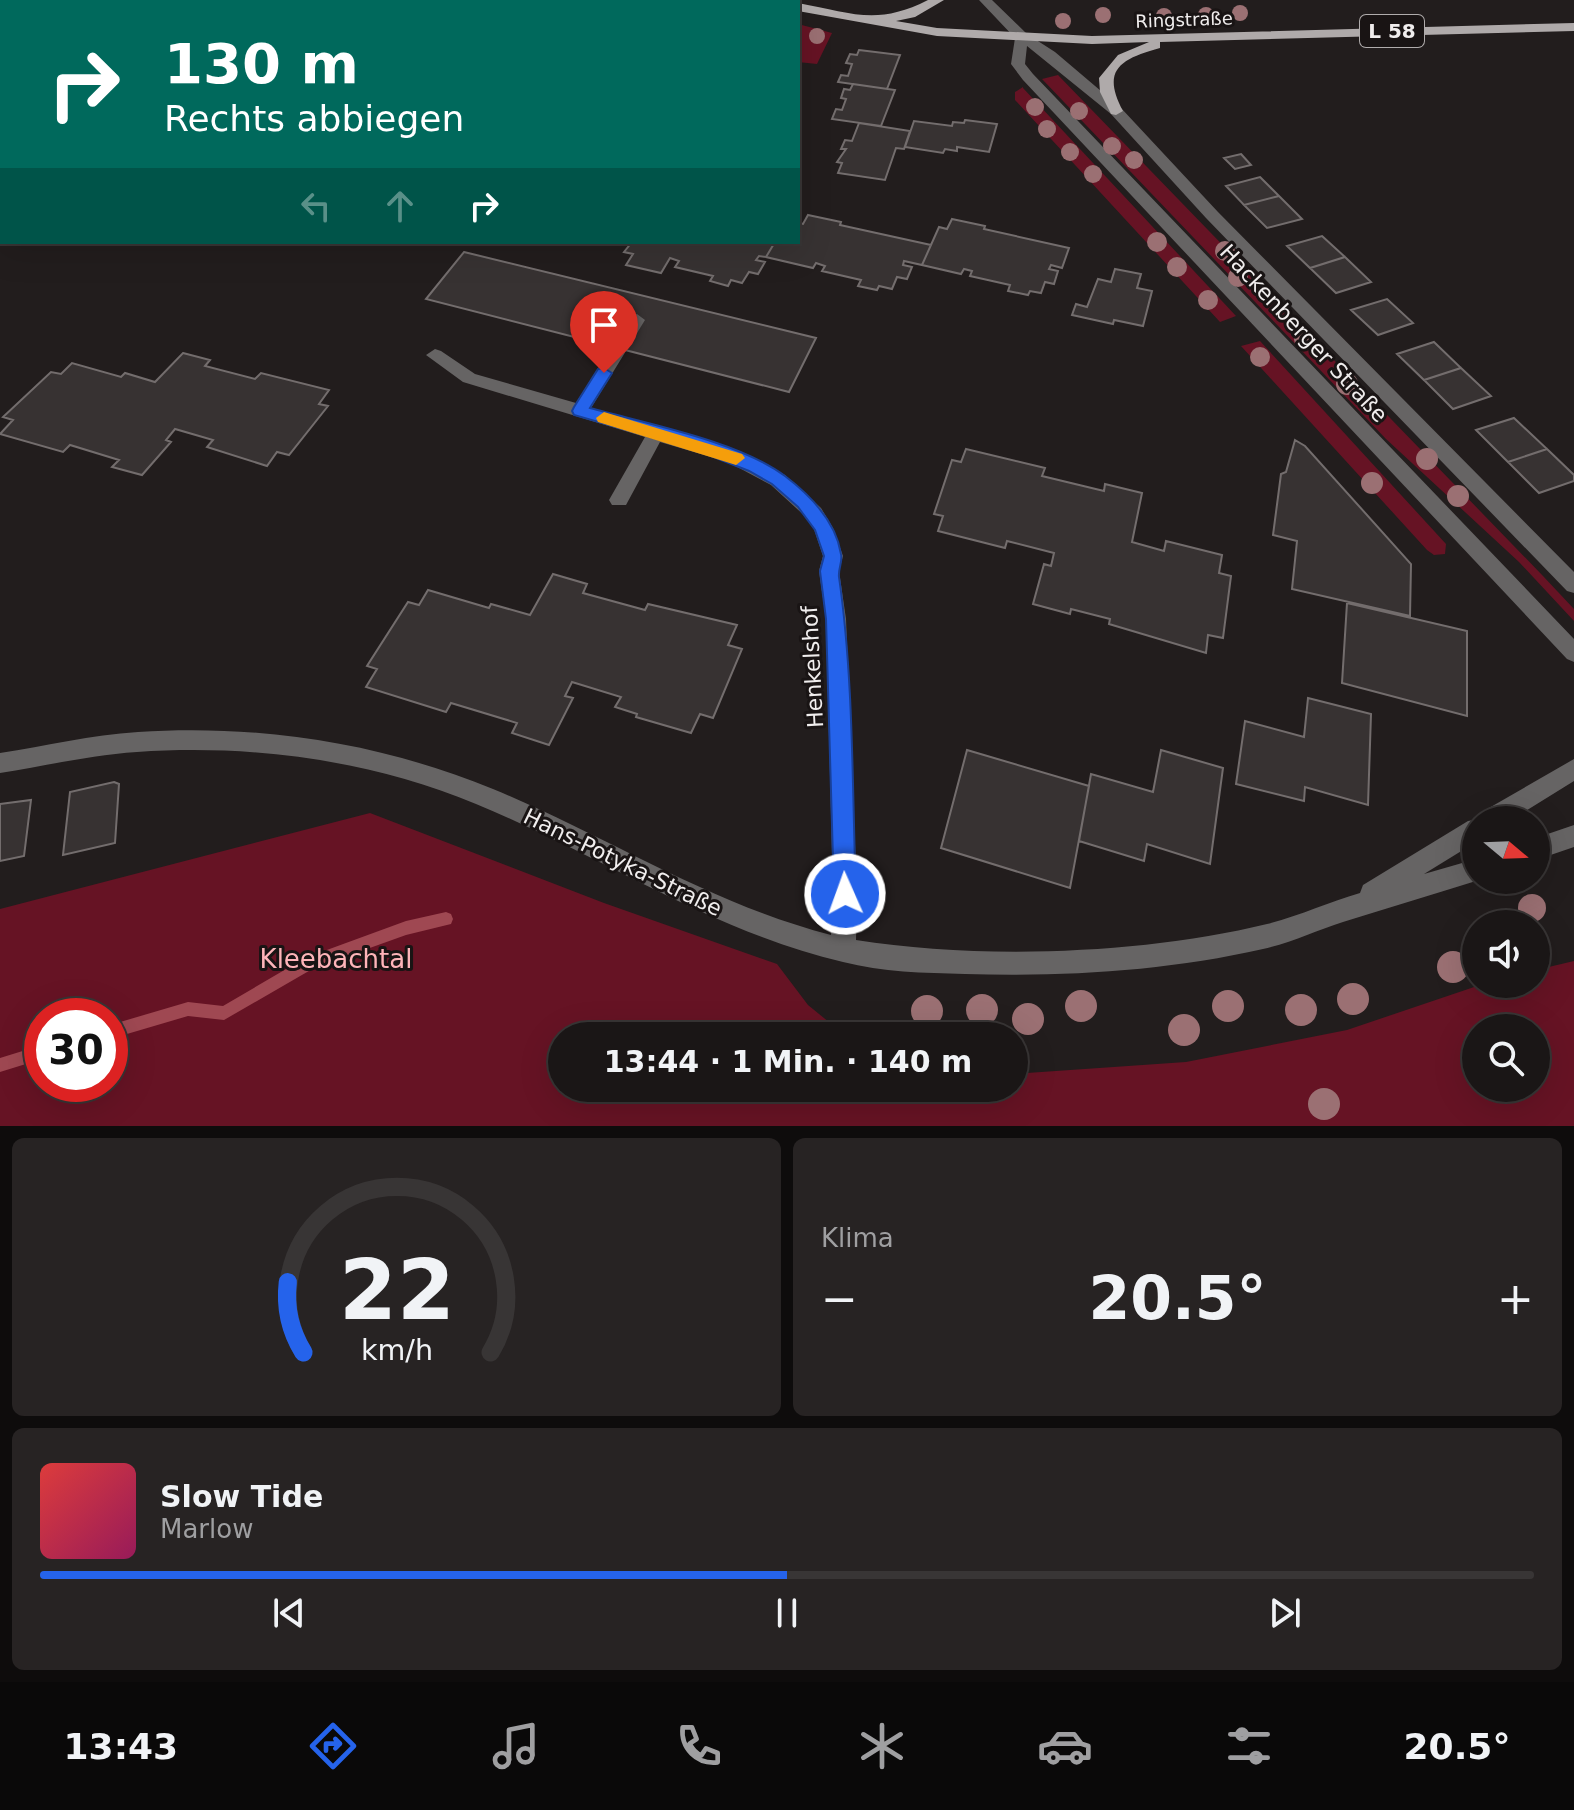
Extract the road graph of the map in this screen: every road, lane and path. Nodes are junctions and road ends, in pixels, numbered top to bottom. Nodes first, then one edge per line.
1 (938, 0) edge
2 (985, 0) edge
3 (800, 7) edge
4 (869, 22) junction
5 (1574, 27) edge
6 (1022, 37) junction
7 (1180, 39) junction
8 (1116, 111) junction
9 (637, 320) dead end
10 (435, 355) dead end
11 (580, 411) junction
12 (656, 433) junction
13 (619, 500) dead end
14 (1574, 585) edge
15 (1574, 653) edge
16 (0, 763) edge
17 (1574, 769) edge
18 (1513, 806) edge
19 (1574, 836) edge
20 (1462, 838) edge
21 (1550, 844) edge
22 (1462, 874) edge
23 (1341, 911) junction
24 (843, 950) junction

1 - 4 main road
2 - 6 street, Hackenberger Straße
3 - 4 main road, Ringstraße / L 58
4 - 6 main road, Ringstraße / L 58
5 - 7 main road, Ringstraße / L 58
6 - 7 main road, Ringstraße / L 58
6 - 8 street, Hackenberger Straße
6 - 15 street, Hackenberger Straße
7 - 8 main road
8 - 14 street, Hackenberger Straße
9 - 11 street
10 - 11 street, Henkelshof
11 - 12 street, Henkelshof
12 - 13 street
12 - 24 street, Henkelshof
16 - 24 street, Hans-Potyka-Straße
17 - 18 street
19 - 21 street
20 - 23 street, Hans-Potyka-Straße
22 - 23 street, Hans-Potyka-Straße
23 - 24 street, Hans-Potyka-Straße

